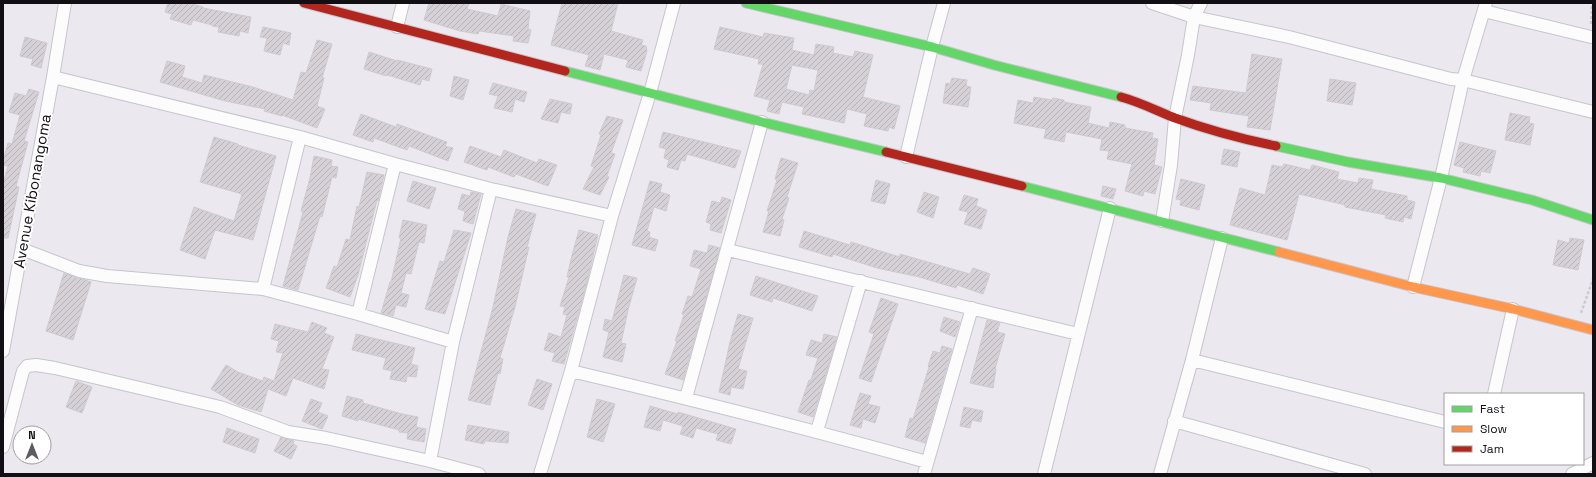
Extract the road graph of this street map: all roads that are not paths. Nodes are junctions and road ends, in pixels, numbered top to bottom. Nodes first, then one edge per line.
1 (65, 3) edge
2 (304, 3) edge
3 (403, 3) edge
4 (674, 3) edge
5 (746, 3) edge
6 (944, 3) edge
7 (1152, 3) edge
8 (1201, 3) edge
9 (1485, 7) edge
10 (1194, 17) junction
11 (397, 27) junction
12 (1591, 37) road end
13 (932, 47) junction
14 (53, 77) junction
15 (1463, 80) junction
16 (650, 93) junction
17 (1593, 112) edge
18 (1174, 118) junction
19 (762, 122) junction
20 (300, 137) junction
21 (906, 157) junction
22 (395, 164) junction
23 (1441, 178) junction
24 (491, 189) junction
25 (1110, 208) junction
26 (612, 216) junction
27 (1593, 220) edge
28 (1162, 221) junction
29 (1222, 238) junction
30 (22, 249) junction
31 (728, 250) junction
32 (861, 281) junction
33 (1413, 287) junction
34 (263, 289) junction
35 (972, 308) junction
36 (1513, 310) junction
37 (358, 314) junction
38 (1593, 330) edge
39 (1078, 334) junction
40 (453, 342) junction
41 (3, 351) edge
42 (1192, 360) junction
43 (571, 371) junction
44 (1494, 393) edge
45 (686, 398) junction
46 (1174, 421) junction
47 (1444, 422) edge
48 (817, 431) junction
49 (3, 447) edge
50 (430, 460) junction
51 (1584, 460) edge
52 (928, 462) junction
53 (479, 474) edge
54 (540, 474) edge
55 (924, 474) edge
56 (1044, 474) edge
57 (1160, 474) edge
58 (1365, 474) edge
59 (1572, 474) edge

1 - 14 street, Avenue Kibonangoma
2 - 11 street
3 - 11 street
4 - 16 street
5 - 13 street
6 - 13 street
7 - 10 street
8 - 10 street
9 - 12 street
9 - 15 street
10 - 15 street
10 - 18 street
11 - 16 street
13 - 18 street
13 - 21 street
14 - 20 street
14 - 30 street, Avenue Kibonangoma
15 - 17 street
15 - 23 street
16 - 19 street
16 - 26 street
18 - 23 street
18 - 28 street
19 - 21 street
19 - 31 street
20 - 22 street
20 - 34 street
21 - 25 street
22 - 24 street
22 - 37 street
23 - 27 street
23 - 33 street
24 - 26 street
24 - 40 street
25 - 28 street
25 - 39 street
26 - 43 street
28 - 29 street
29 - 33 street
29 - 42 street
30 - 34 street
30 - 41 street, Avenue Kibonangoma
31 - 32 street
31 - 45 street
32 - 35 street
32 - 48 street
33 - 36 street
34 - 37 street
35 - 39 street
35 - 52 street
36 - 38 street
36 - 44 street
37 - 40 street
39 - 56 street
40 - 50 street
42 - 46 street
42 - 47 street
43 - 45 street
43 - 54 street
45 - 48 street
46 - 57 street
46 - 58 street
48 - 52 street
49 - 50 street
50 - 53 street
51 - 59 street
52 - 55 street

